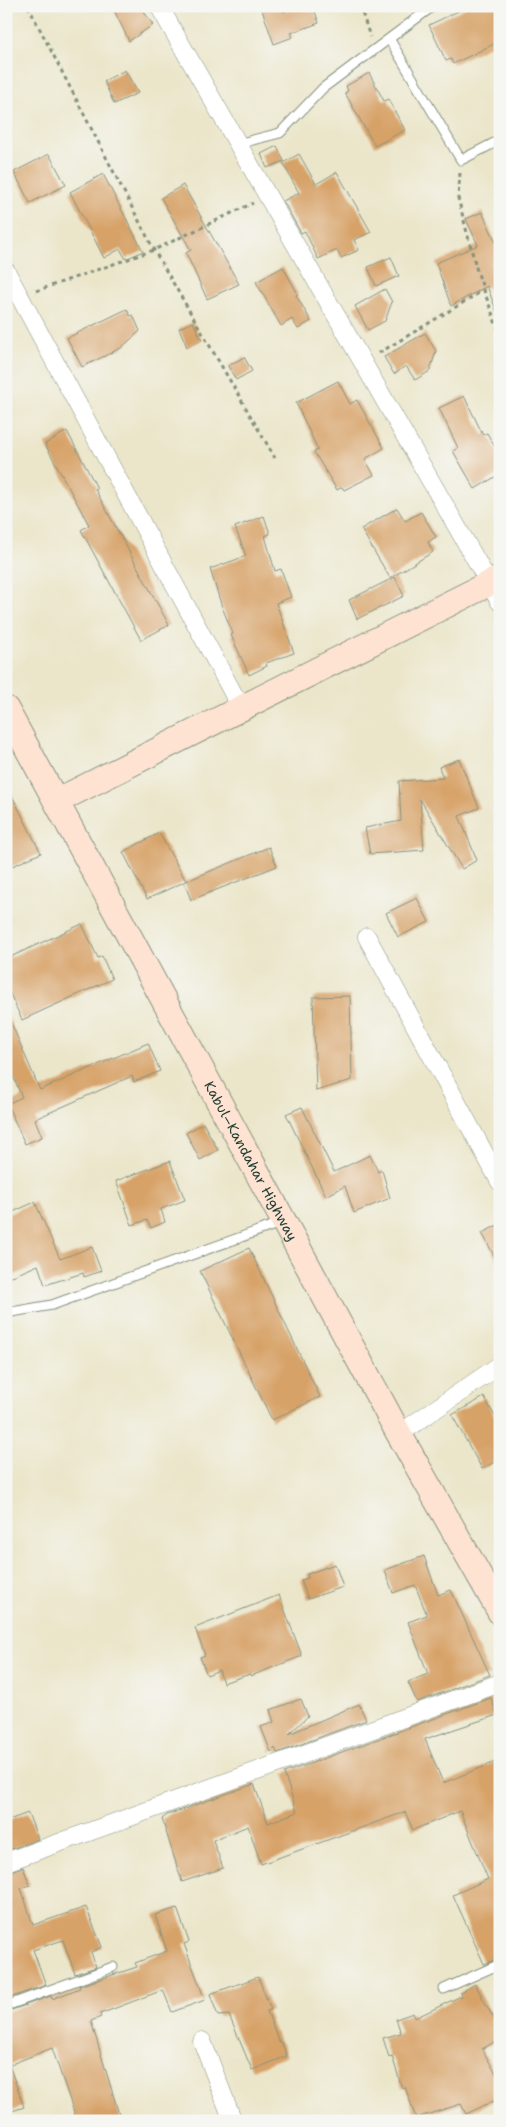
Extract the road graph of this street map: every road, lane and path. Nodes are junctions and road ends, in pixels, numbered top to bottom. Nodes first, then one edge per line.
1 (28, 6) edge
2 (158, 6) edge
3 (360, 6) edge
4 (434, 6) edge
5 (390, 40) junction
6 (375, 51) junction
7 (500, 140) edge
8 (237, 144) junction
9 (461, 160) junction
10 (267, 196) junction
11 (154, 250) junction
12 (6, 271) edge
13 (484, 290) junction
14 (20, 297) junction
15 (500, 335) edge
16 (362, 363) junction
17 (274, 458) dead end
18 (496, 588) edge
19 (241, 708) junction
20 (6, 709) edge
21 (57, 801) junction
22 (367, 937) dead end
23 (500, 1182) edge
24 (284, 1222) junction
25 (6, 1313) edge
26 (500, 1365) edge
27 (399, 1434) junction
28 (500, 1612) edge
29 (500, 1683) edge
30 (6, 1862) edge
31 (500, 1964) edge
32 (113, 1967) dead end
33 (444, 1989) dead end
34 (6, 2006) edge
35 (202, 2041) dead end
36 (233, 2121) edge

1 - 11 path
2 - 8 street
3 - 6 path
4 - 5 lane
5 - 6 lane
5 - 9 lane
6 - 8 lane
7 - 9 lane
8 - 10 street
9 - 13 path
10 - 11 path
10 - 16 street
11 - 14 path
11 - 17 path
12 - 14 street
13 - 15 path
13 - 16 path
14 - 19 street
16 - 18 street
18 - 19 main road
19 - 21 main road
20 - 21 main road, Kabul–Kandahar Highway
21 - 24 main road, Kabul–Kandahar Highway
22 - 23 street
24 - 25 lane
24 - 27 main road, Kabul–Kandahar Highway
26 - 27 street
27 - 28 main road, Kabul–Kandahar Highway
29 - 30 street
31 - 33 lane
32 - 34 lane
35 - 36 street

